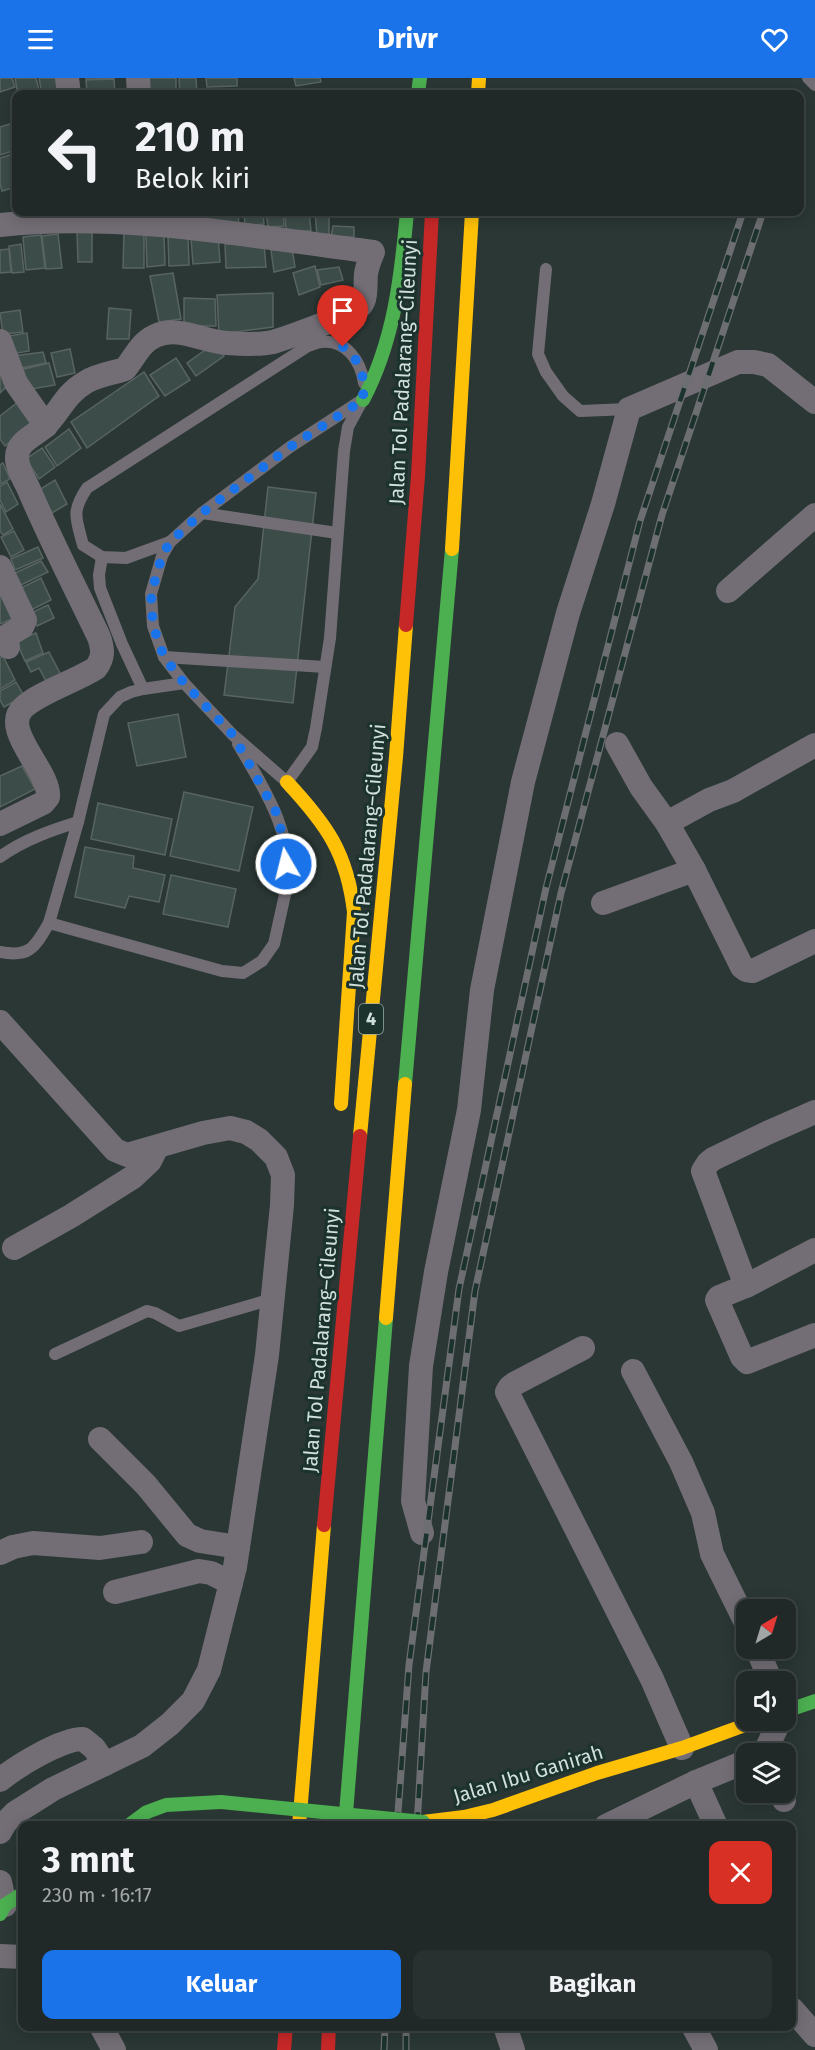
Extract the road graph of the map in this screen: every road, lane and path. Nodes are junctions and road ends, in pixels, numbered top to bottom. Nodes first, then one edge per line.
1 (808, 78) edge
2 (815, 85) edge
3 (407, 216) edge
4 (432, 216) edge
5 (472, 216) edge
6 (81, 217) edge
7 (145, 217) edge
8 (0, 225) edge
9 (546, 269) dead end
10 (0, 341) edge
11 (363, 400) junction
12 (815, 402) edge
13 (629, 409) junction
14 (46, 426) junction
15 (202, 513) junction
16 (815, 515) edge
17 (337, 533) junction
18 (170, 542) junction
19 (102, 557) junction
20 (2, 574) edge
21 (728, 591) dead end
22 (8, 647) dead end
23 (164, 657) junction
24 (325, 667) junction
25 (184, 683) junction
26 (143, 689) junction
27 (233, 735) junction
28 (617, 744) dead end
29 (815, 745) edge
30 (288, 782) junction
31 (78, 822) junction
32 (667, 823) junction
33 (0, 824) edge
34 (0, 857) edge
35 (694, 870) junction
36 (603, 903) dead end
37 (49, 924) junction
38 (815, 941) edge
39 (0, 952) edge
40 (0, 1022) edge
41 (815, 1112) edge
42 (340, 1116) dead end
43 (157, 1147) junction
44 (340, 1197) dead end
45 (350, 1242) junction
46 (14, 1248) dead end
47 (815, 1250) edge
48 (746, 1286) junction
49 (272, 1299) junction
50 (815, 1335) edge
51 (584, 1348) dead end
52 (55, 1354) dead end
53 (633, 1371) dead end
54 (100, 1439) dead end
55 (422, 1533) dead end
56 (141, 1542) dead end
57 (238, 1548) junction
58 (0, 1553) edge
59 (231, 1583) junction
60 (115, 1592) dead end
61 (736, 1603) edge
62 (815, 1701) edge
63 (796, 1708) edge
64 (736, 1729) edge
65 (682, 1749) junction
66 (105, 1764) junction
67 (736, 1766) edge
68 (0, 1780) edge
69 (696, 1782) junction
70 (135, 1821) edge
71 (299, 1821) edge
72 (345, 1821) edge
73 (413, 1821) edge
74 (431, 1821) edge
75 (616, 1821) edge
76 (714, 1821) edge
77 (0, 1832) edge
78 (0, 1882) edge
79 (9, 1904) edge
80 (0, 1956) edge
81 (18, 1957) edge
82 (796, 2014) edge
83 (104, 2031) edge
84 (286, 2031) edge
85 (329, 2031) edge
86 (507, 2031) edge
87 (696, 2031) edge
88 (815, 2035) edge
89 (114, 2050) edge
90 (284, 2050) edge
91 (328, 2050) edge
92 (513, 2050) edge
93 (706, 2050) edge

1 - 2 lane
3 - 11 main road
4 - 45 main road, Jalan Tol Padalarang–Cileunyi / 4
5 - 72 main road, 4
6 - 7 street
6 - 8 street
7 - 14 street
9 - 13 lane
10 - 14 street
11 - 15 lane
11 - 17 lane
11 - 19 lane
12 - 13 street
13 - 55 street
14 - 33 street
15 - 17 lane
15 - 18 lane
16 - 21 street
17 - 24 lane
18 - 19 lane
18 - 23 lane
19 - 26 lane
20 - 22 street
23 - 24 lane
23 - 25 lane
24 - 30 lane
25 - 26 lane
25 - 27 lane
26 - 31 lane
27 - 30 lane
27 - 37 lane
28 - 32 street
29 - 32 street
30 - 42 main road
31 - 34 lane
31 - 37 lane
32 - 35 street
35 - 36 street
35 - 38 street
37 - 39 lane
40 - 43 street
41 - 48 street
43 - 46 street
43 - 49 street
44 - 45 main road
45 - 71 main road, Jalan Tol Padalarang–Cileunyi / 4
47 - 48 street
48 - 50 street
49 - 52 lane
49 - 57 street
51 - 65 street
53 - 61 street
54 - 57 street
56 - 58 street
57 - 59 street
59 - 60 street
59 - 66 street
62 - 63 main road
64 - 65 main road, Jalan Ibu Ganirah
65 - 74 main road, Jalan Ibu Ganirah, bridge
66 - 68 street
66 - 77 street
67 - 69 street
69 - 75 street
69 - 76 street
70 - 73 main road, Jalan Ibu Ganirah, bridge
78 - 79 street
80 - 81 street
82 - 88 street
83 - 89 street
84 - 90 main road
85 - 91 main road
86 - 92 street
87 - 93 street

